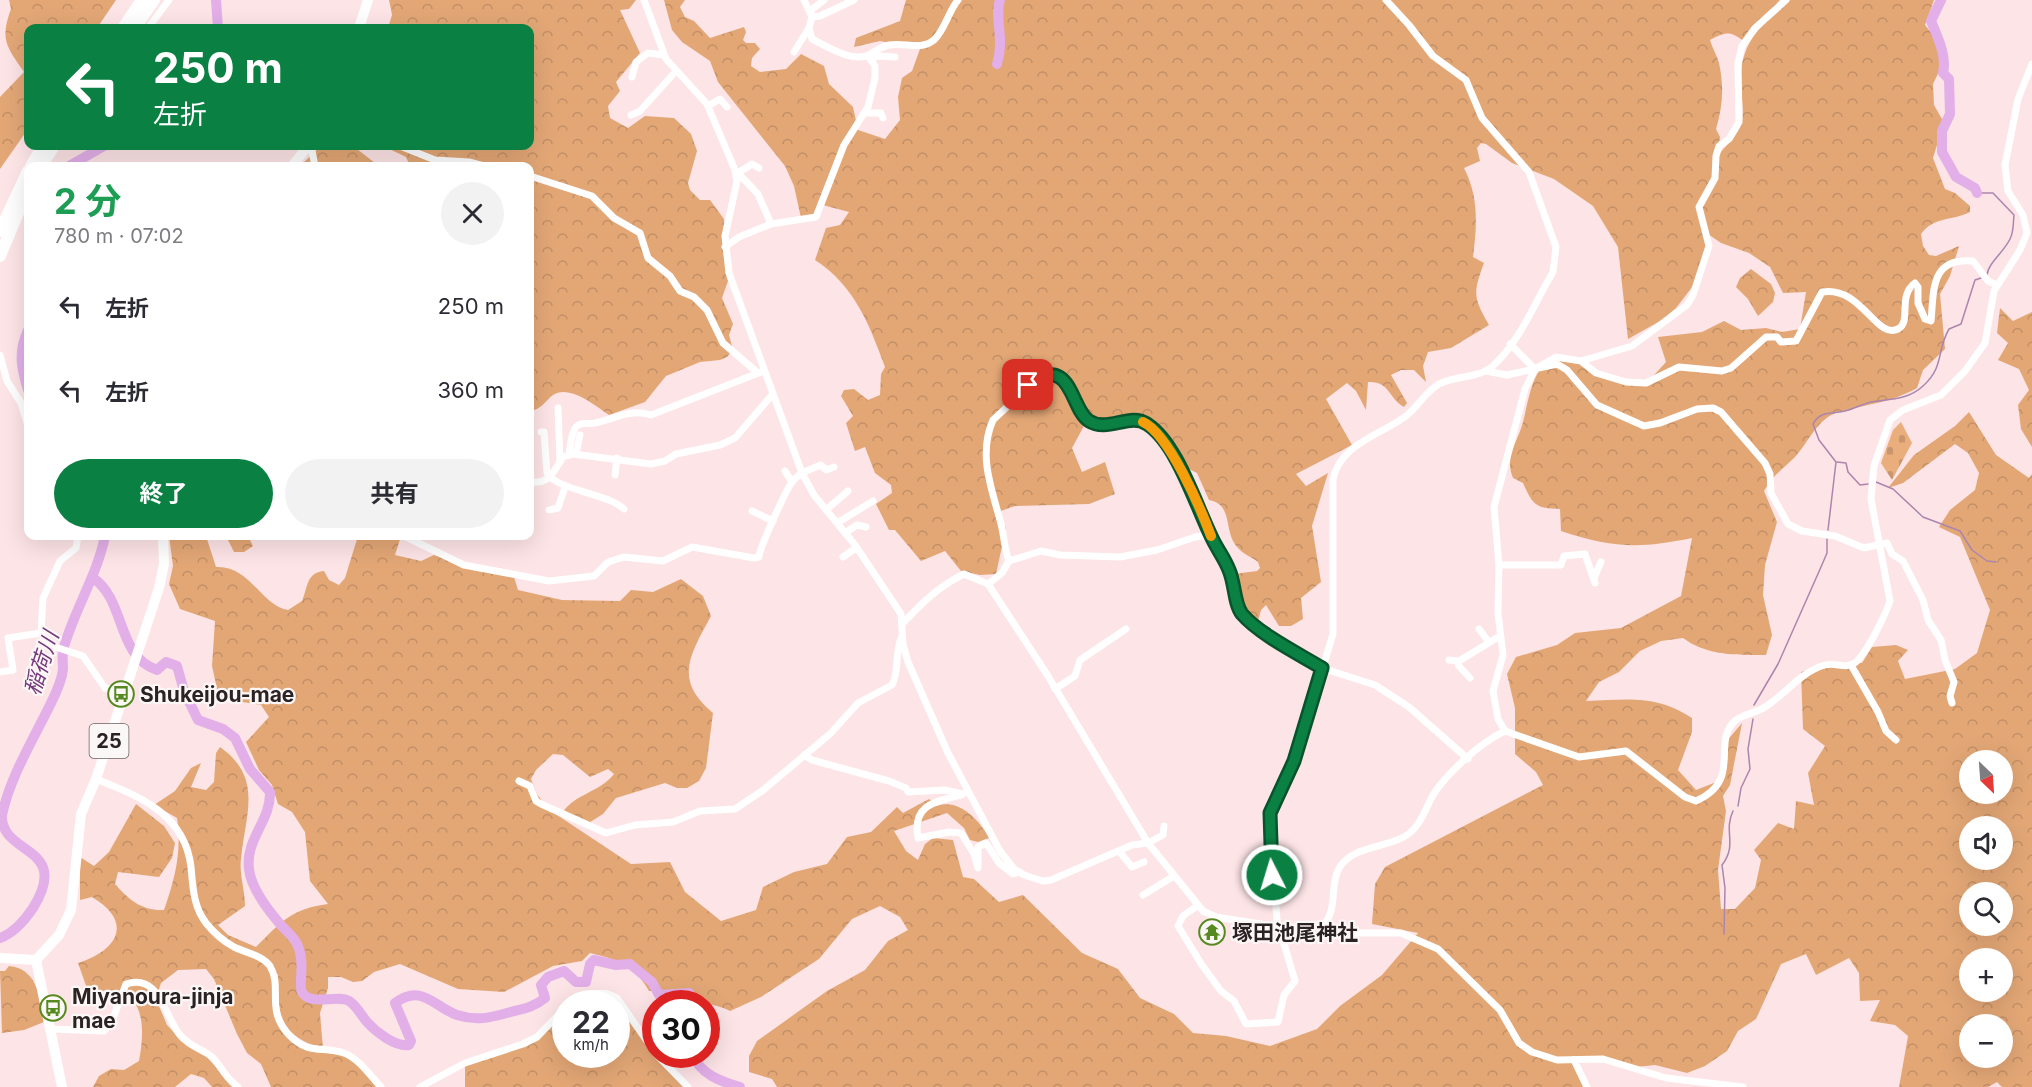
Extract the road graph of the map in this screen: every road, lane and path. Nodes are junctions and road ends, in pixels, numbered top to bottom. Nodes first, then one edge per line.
1 (142, 0) edge
2 (154, 0) edge
3 (169, 0) edge
4 (368, 0) edge
5 (644, 0) edge
6 (804, 0) edge
7 (824, 0) edge
8 (854, 0) edge
9 (958, 0) edge
10 (1386, 0) edge
11 (1786, 0) edge
12 (811, 14) junction
13 (126, 24) edge
14 (138, 24) edge
15 (151, 24) edge
16 (360, 24) edge
17 (809, 28) junction
18 (794, 52) dead end
19 (664, 55) junction
20 (896, 57) dead end
21 (869, 58) junction
22 (2032, 64) edge
23 (676, 71) junction
24 (632, 77) dead end
25 (708, 106) junction
26 (728, 107) dead end
27 (864, 113) junction
28 (631, 115) dead end
29 (883, 118) dead end
30 (306, 150) edge
31 (410, 150) edge
32 (296, 162) edge
33 (469, 162) edge
34 (759, 168) dead end
35 (736, 172) junction
36 (534, 177) edge
37 (24, 180) edge
38 (24, 199) edge
39 (771, 224) junction
40 (0, 231) edge
41 (725, 248) junction
42 (0, 256) edge
43 (1997, 285) junction
44 (1510, 344) junction
45 (0, 355) edge
46 (1581, 362) junction
47 (1535, 369) junction
48 (766, 370) junction
49 (1486, 371) junction
50 (758, 373) junction
51 (772, 395) junction
52 (558, 408) dead end
53 (24, 413) edge
54 (541, 432) dead end
55 (580, 435) dead end
56 (572, 455) junction
57 (617, 458) junction
58 (560, 462) junction
59 (834, 467) dead end
60 (785, 471) dead end
61 (802, 473) junction
62 (615, 475) dead end
63 (550, 479) junction
64 (534, 481) edge
65 (792, 482) junction
66 (565, 487) junction
67 (848, 491) dead end
68 (873, 501) dead end
69 (624, 509) dead end
70 (549, 510) dead end
71 (826, 510) junction
72 (752, 511) dead end
73 (773, 521) junction
74 (837, 523) junction
75 (866, 526) dead end
76 (845, 533) junction
77 (1210, 535) junction
78 (77, 540) edge
79 (163, 540) edge
80 (412, 540) edge
81 (1877, 544) junction
82 (856, 548) junction
83 (843, 556) dead end
84 (1009, 561) junction
85 (1602, 562) dead end
86 (1498, 565) junction
87 (988, 584) junction
88 (903, 622) junction
89 (1126, 629) dead end
90 (1479, 629) dead end
91 (41, 633) junction
92 (903, 634) junction
93 (1500, 636) junction
94 (1488, 641) junction
95 (1449, 660) dead end
96 (1459, 661) junction
97 (1851, 665) junction
98 (1322, 668) junction
99 (0, 672) edge
100 (1470, 678) dead end
101 (1055, 689) junction
102 (126, 691) junction
103 (1952, 703) dead end
104 (1504, 731) junction
105 (1896, 740) dead end
106 (804, 755) junction
107 (1468, 759) junction
108 (96, 779) junction
109 (519, 781) dead end
110 (965, 794) junction
111 (1164, 826) dead end
112 (1148, 843) junction
113 (1119, 851) junction
114 (1144, 862) dead end
115 (1020, 873) junction
116 (1174, 876) junction
117 (1143, 895) dead end
118 (1197, 906) junction
119 (1324, 924) junction
120 (1279, 926) junction
121 (0, 958) edge
122 (36, 960) junction
123 (630, 1017) edge
124 (552, 1021) edge
125 (51, 1029) junction
126 (642, 1034) edge
127 (1574, 1060) junction
128 (670, 1068) edge
129 (62, 1087) edge
130 (238, 1087) edge
131 (381, 1087) edge
132 (420, 1087) edge
133 (688, 1087) edge
134 (1587, 1087) edge
135 (1743, 1087) edge

1 - 13 highway
2 - 14 highway
3 - 15 street
4 - 16 main road
5 - 19 street
6 - 12 street
7 - 12 street
8 - 12 street
9 - 21 street
10 - 44 street
11 - 46 street
12 - 17 street
17 - 18 street
17 - 21 street
19 - 23 street
19 - 24 street
20 - 21 street
21 - 27 street
22 - 43 street
23 - 25 street
23 - 28 street
25 - 26 street
25 - 35 street
27 - 29 street
27 - 39 street
30 - 32 main road
31 - 33 street
34 - 35 street
35 - 39 street
35 - 41 street
36 - 50 street
37 - 40 highway
38 - 42 highway
39 - 41 street
41 - 48 street
43 - 46 street
43 - 81 street
44 - 47 street
44 - 49 street
45 - 53 street
46 - 47 street
47 - 49 street
47 - 81 street
47 - 86 street
48 - 50 street
48 - 51 street
49 - 98 street
50 - 56 street
51 - 57 street
51 - 61 street
52 - 58 street
54 - 63 street
55 - 56 street
56 - 57 street
56 - 58 street
57 - 62 street
58 - 63 street
59 - 61 street
60 - 65 street
61 - 65 street
61 - 71 street
63 - 64 street
63 - 66 street
65 - 73 street
66 - 69 street
66 - 70 street
67 - 71 street
68 - 74 street
71 - 74 street
72 - 73 street
73 - 80 street
74 - 76 street
75 - 76 street
76 - 82 street
77 - 84 street
77 - 84 street
77 - 98 street
78 - 91 street
79 - 102 main road, 25
81 - 97 street
81 - 103 street
82 - 83 street
82 - 88 street
84 - 87 street
85 - 86 street
86 - 93 street
87 - 88 street
87 - 101 street
88 - 92 street
89 - 101 street
90 - 94 street
91 - 99 street
91 - 102 street
92 - 106 street
92 - 110 street
93 - 94 street
93 - 104 street
94 - 96 street
95 - 96 street
96 - 100 street
97 - 104 street
97 - 105 street
98 - 107 street
98 - 120 street
101 - 112 street
102 - 108 main road, 25
104 - 107 street
106 - 109 street
106 - 110 street
107 - 119 street
108 - 122 main road, 25
108 - 131 street
110 - 115 street
110 - 115 street
111 - 112 street
112 - 113 street
112 - 116 street
113 - 114 street
113 - 115 street
116 - 117 street
116 - 118 street
118 - 120 street
118 - 120 street
119 - 120 street
119 - 127 street
121 - 122 main road
122 - 125 main road
123 - 126 street
124 - 132 street
125 - 129 main road
125 - 130 street
127 - 134 street
127 - 135 street
128 - 133 street

